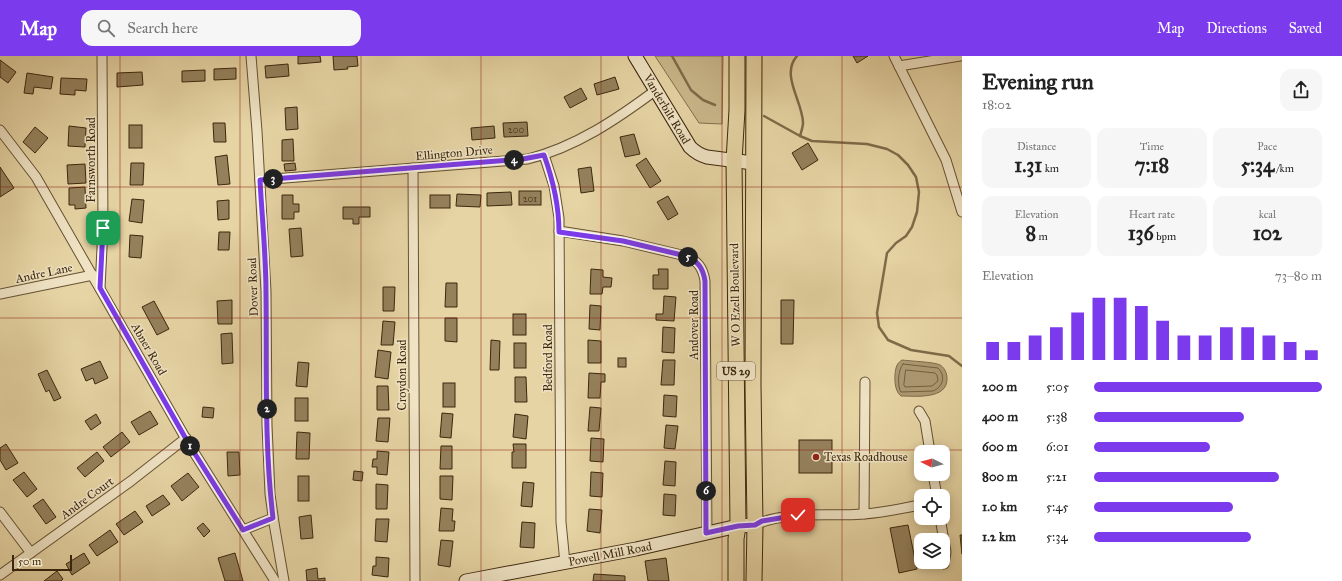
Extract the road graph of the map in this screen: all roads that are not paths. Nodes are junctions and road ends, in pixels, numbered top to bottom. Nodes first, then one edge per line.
1 (102, 56) edge
2 (251, 56) edge
3 (635, 56) edge
4 (737, 56) edge
5 (754, 56) edge
6 (894, 56) edge
7 (960, 56) edge
8 (899, 66) junction
9 (656, 90) junction
10 (0, 130) edge
11 (544, 155) junction
12 (734, 161) junction
13 (753, 163) junction
14 (413, 168) junction
15 (260, 180) junction
16 (962, 212) edge
17 (559, 232) junction
18 (93, 275) junction
19 (100, 288) junction
20 (0, 294) edge
21 (865, 382) dead end
22 (919, 411) dead end
23 (186, 438) junction
24 (929, 445) edge
25 (914, 507) edge
26 (0, 512) edge
27 (864, 514) junction
28 (273, 518) junction
29 (755, 525) junction
30 (738, 526) junction
31 (243, 530) junction
32 (706, 533) junction
33 (31, 553) junction
34 (565, 563) junction
35 (0, 575) edge
36 (275, 581) edge
37 (284, 581) edge
38 (415, 581) edge
39 (466, 581) edge
40 (736, 581) edge
41 (754, 581) edge

1 - 19 street, Farnsworth Road
2 - 15 street, Dover Road
3 - 9 street, Vanderbilt Road
4 - 12 main road, W O Ezell Boulevard / US 29
5 - 13 main road, W O Ezell Boulevard / US 29
6 - 8 street
7 - 8 street
8 - 16 street
9 - 11 street, Ellington Drive
9 - 12 street, Vanderbilt Road
10 - 18 street, Abner Road
11 - 14 street, Ellington Drive
11 - 17 street, Bedford Road
12 - 13 street, Vanderbilt Road
12 - 30 main road, W O Ezell Boulevard / US 29
13 - 29 main road, W O Ezell Boulevard / US 29
14 - 15 street, Ellington Drive
14 - 38 street, Croydon Road
15 - 28 street, Dover Road
17 - 32 street, Andover Road
17 - 34 street, Bedford Road
18 - 19 street, Abner Road
18 - 20 street, Andre Lane
19 - 23 street, Abner Road
21 - 27 street
22 - 24 street
23 - 31 street, Abner Road
23 - 33 street, Andre Court
25 - 27 street
26 - 33 street
27 - 29 street
28 - 31 street
28 - 37 street, Dover Road
29 - 30 street, Powell Mill Road
29 - 41 main road, W O Ezell Boulevard / US 29
30 - 32 street, Powell Mill Road
30 - 40 main road, W O Ezell Boulevard / US 29
31 - 36 street, Abner Road
32 - 34 street, Powell Mill Road
33 - 35 street, Andre Court
34 - 39 street, Powell Mill Road

